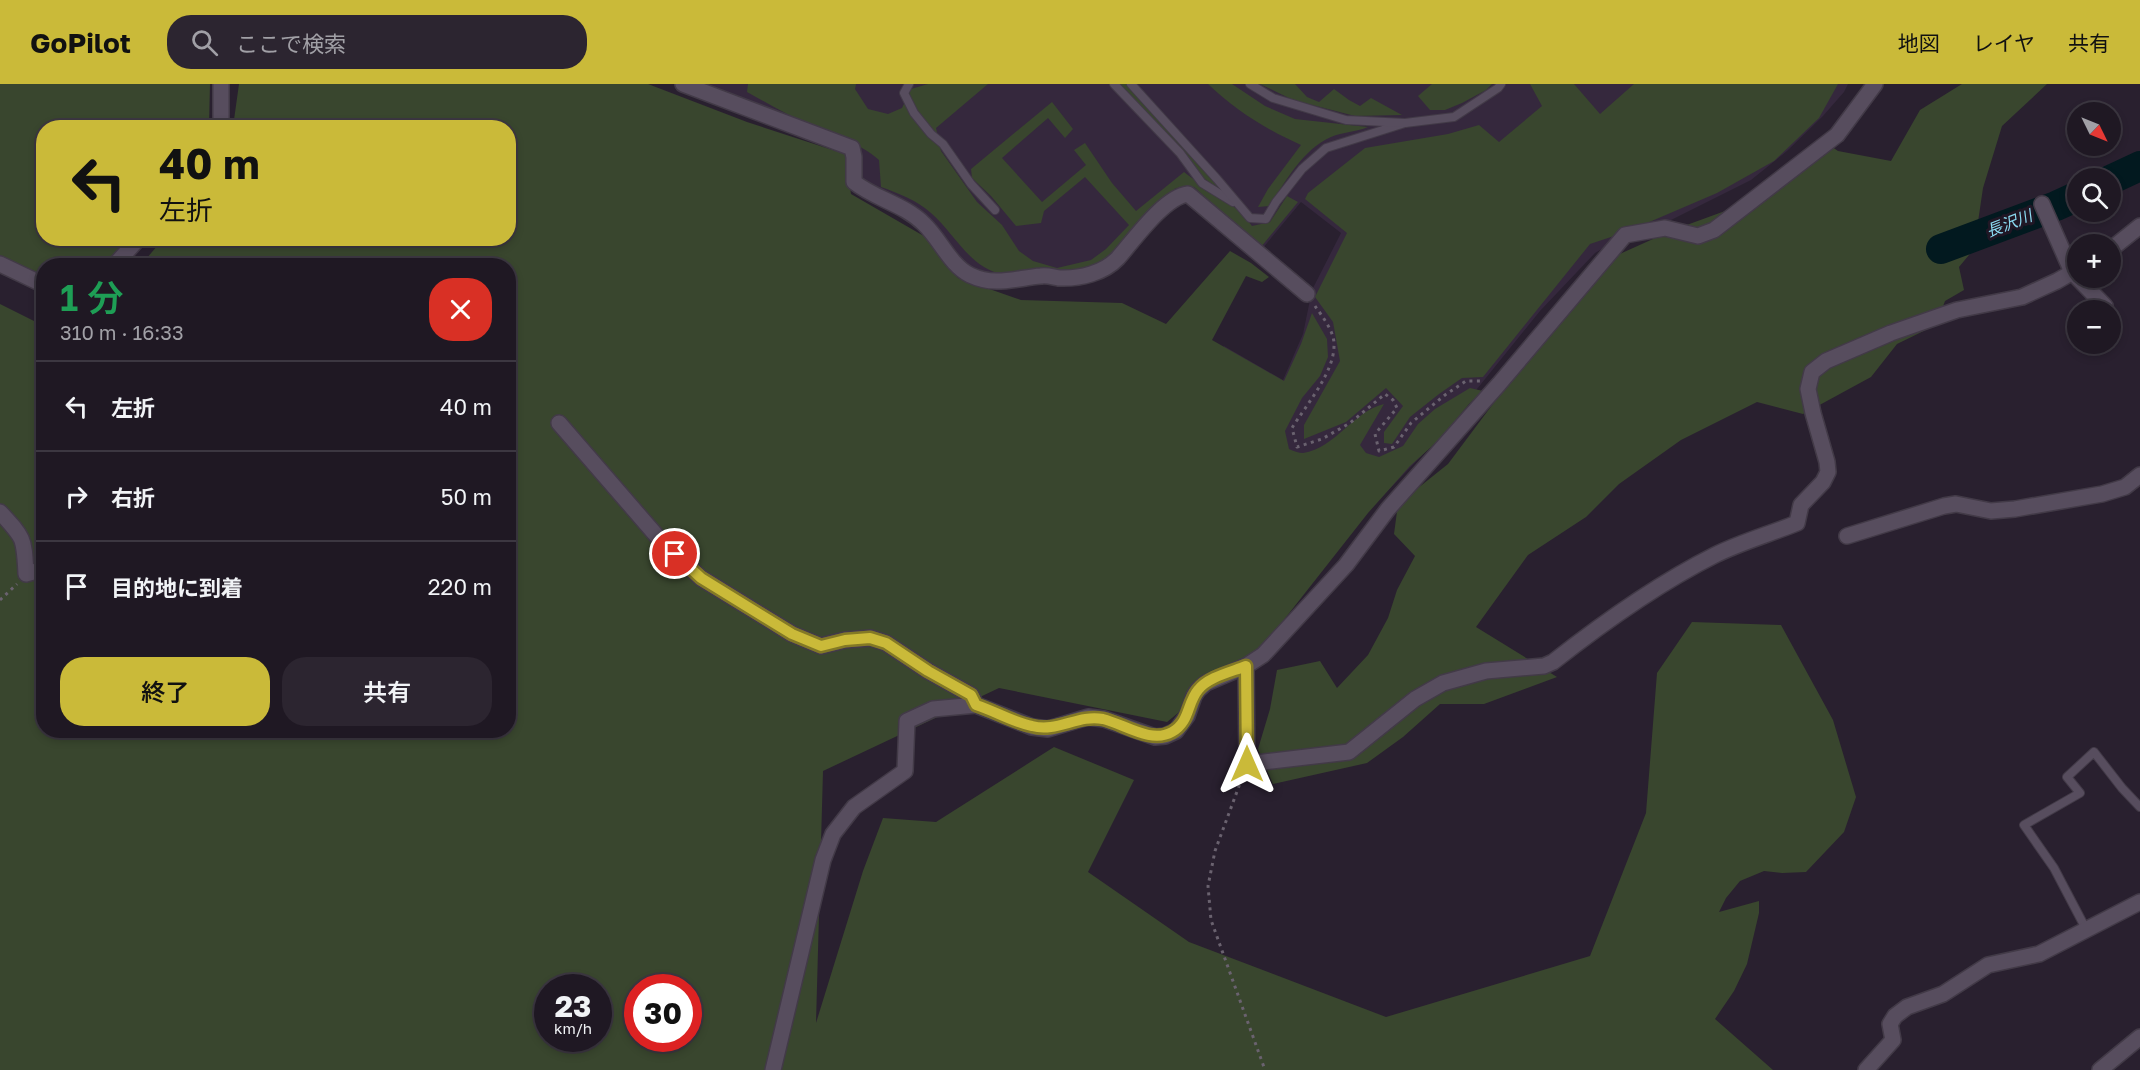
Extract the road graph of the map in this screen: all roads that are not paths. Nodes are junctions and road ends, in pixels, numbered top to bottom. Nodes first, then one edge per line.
1 (221, 84) edge
2 (683, 84) edge
3 (909, 84) edge
4 (1114, 84) edge
5 (1131, 84) edge
6 (1250, 84) edge
7 (1501, 84) edge
8 (1875, 84) edge
9 (220, 120) edge
10 (1405, 123) junction
11 (1243, 209) junction
12 (995, 210) dead end
13 (2044, 210) dead end
14 (2140, 226) edge
15 (2121, 241) edge
16 (133, 246) edge
17 (2067, 255) edge
18 (121, 258) edge
19 (0, 264) edge
20 (2067, 274) edge
21 (36, 281) edge
22 (2090, 288) edge
23 (1307, 294) road end
24 (2100, 300) edge
25 (559, 423) dead end
26 (2140, 475) edge
27 (0, 512) edge
28 (1847, 537) dead end
29 (36, 571) edge
30 (1246, 666) junction
31 (976, 705) junction
32 (2140, 807) edge
33 (2140, 902) edge
34 (2086, 929) junction
35 (2140, 1037) edge
36 (773, 1070) edge
37 (1866, 1070) edge
38 (2100, 1070) edge

1 - 9 street
2 - 23 street
3 - 12 lane
4 - 11 lane
5 - 11 lane
6 - 10 lane
7 - 10 lane
8 - 30 street
10 - 11 lane
13 - 17 street
14 - 15 street
16 - 18 street
19 - 21 street
20 - 30 street
22 - 24 street
25 - 31 street
26 - 28 street
27 - 29 street
30 - 31 street
31 - 36 street
32 - 34 lane
33 - 34 street
34 - 37 street
35 - 38 street

